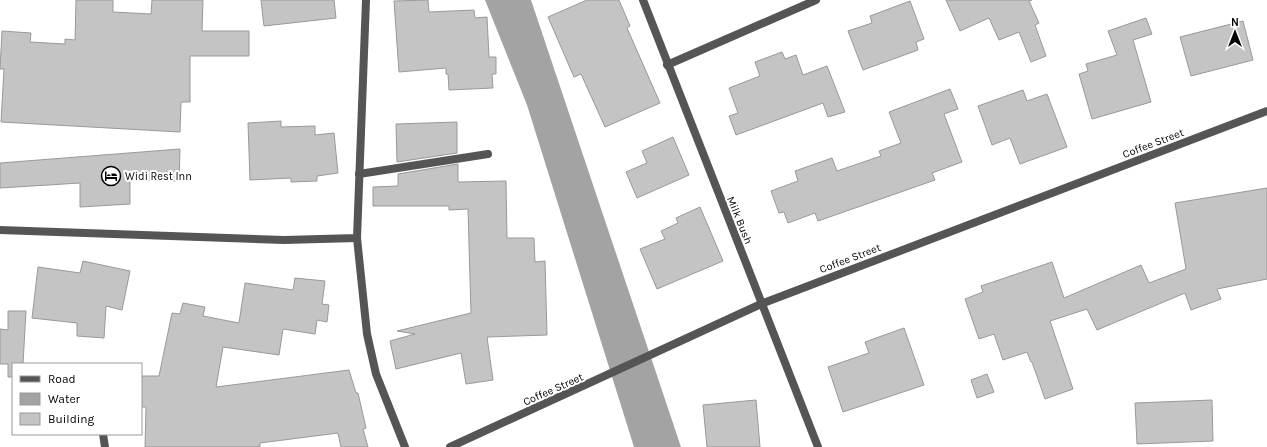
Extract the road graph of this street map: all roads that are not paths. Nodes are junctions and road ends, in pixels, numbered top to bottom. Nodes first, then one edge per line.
1 (366, 0) edge
2 (643, 0) edge
3 (816, 0) edge
4 (667, 65) junction
5 (1267, 111) edge
6 (488, 154) dead end
7 (359, 174) junction
8 (0, 230) edge
9 (357, 238) junction
10 (761, 304) junction
11 (103, 435) edge
12 (105, 447) edge
13 (405, 447) edge
14 (450, 447) edge
15 (818, 447) edge

1 - 7 street
2 - 4 street, Milk Bush
3 - 4 street
4 - 10 street, Milk Bush
5 - 10 street, Coffee Street
6 - 7 street
7 - 9 street
8 - 9 street
9 - 13 street
10 - 14 street, Coffee Street
10 - 15 street, Milk Bush
11 - 12 street

